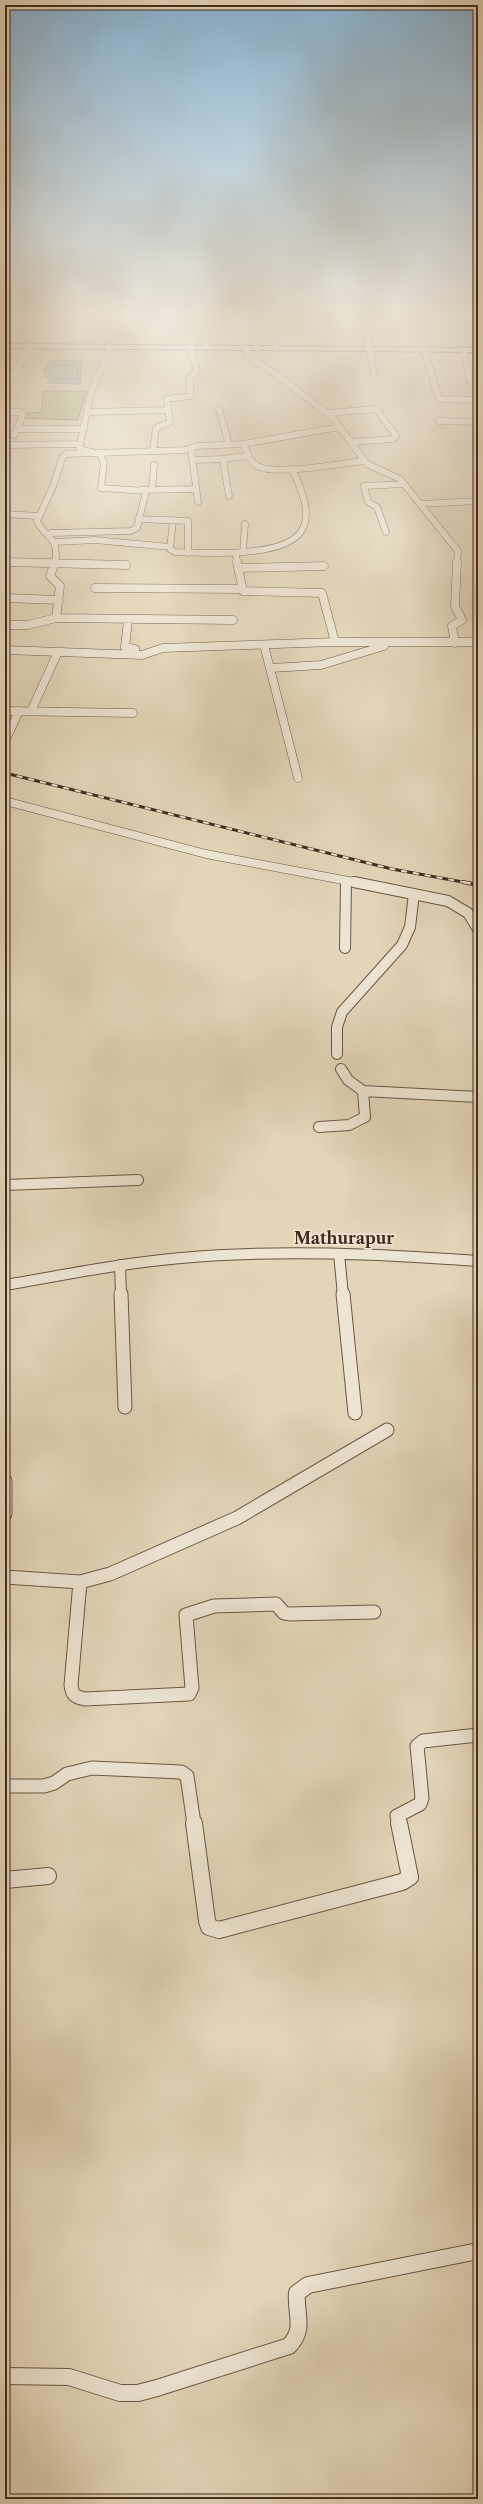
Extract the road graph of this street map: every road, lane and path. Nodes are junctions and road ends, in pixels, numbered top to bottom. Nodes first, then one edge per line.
1 (17, 429) edge
2 (84, 429) edge
3 (156, 430) edge
4 (225, 430) edge
5 (324, 430) edge
6 (342, 430) edge
7 (391, 430) edge
8 (352, 442) junction
9 (80, 444) junction
10 (244, 444) junction
11 (8, 445) edge
12 (229, 445) junction
13 (191, 449) junction
14 (153, 451) junction
15 (95, 452) junction
16 (249, 456) junction
17 (224, 459) junction
18 (194, 460) junction
19 (364, 461) junction
20 (154, 465) dead end
21 (292, 468) junction
22 (404, 484) junction
23 (196, 489) junction
24 (141, 490) junction
25 (152, 490) junction
26 (229, 496) dead end
27 (478, 501) edge
28 (198, 502) dead end
29 (421, 504) junction
30 (5, 514) edge
31 (38, 516) junction
32 (138, 519) junction
33 (173, 520) junction
34 (245, 524) dead end
35 (386, 532) dead end
36 (51, 533) junction
37 (55, 542) junction
38 (170, 547) junction
39 (188, 553) junction
40 (240, 553) junction
41 (5, 562) edge
42 (55, 562) junction
43 (126, 565) dead end
44 (324, 566) dead end
45 (238, 568) junction
46 (95, 588) dead end
47 (241, 589) junction
48 (5, 598) edge
49 (59, 600) junction
50 (56, 618) junction
51 (128, 620) junction
52 (233, 620) dead end
53 (5, 625) edge
54 (336, 642) junction
55 (478, 642) edge
56 (455, 643) junction
57 (391, 644) junction
58 (264, 645) junction
59 (5, 650) edge
60 (58, 652) junction
61 (134, 655) junction
62 (272, 668) junction
63 (5, 711) edge
64 (19, 711) junction
65 (31, 711) junction
66 (133, 712) dead end
67 (5, 741) edge
68 (298, 778) dead end
69 (5, 801) edge
70 (346, 881) junction
71 (414, 894) junction
72 (478, 908) edge
73 (466, 910) junction
74 (478, 929) edge
75 (345, 948) dead end
76 (337, 1054) dead end
77 (341, 1069) dead end
78 (363, 1090) junction
79 (478, 1097) edge
80 (319, 1128) dead end
81 (138, 1180) dead end
82 (5, 1185) edge
83 (339, 1254) junction
84 (478, 1261) edge
85 (120, 1265) junction
86 (5, 1285) edge
87 (125, 1407) dead end
88 (355, 1413) dead end
89 (387, 1430) dead end
90 (5, 1481) edge
91 (5, 1514) edge
92 (5, 1577) edge
93 (80, 1582) junction
94 (374, 1612) dead end
95 (478, 1735) edge
96 (5, 1786) edge
97 (48, 1876) dead end
98 (5, 1880) edge
99 (478, 2251) edge
100 (5, 2376) edge

1 - 11 street
2 - 9 street
3 - 14 street
4 - 12 street
5 - 10 street
6 - 8 street
7 - 8 street
8 - 19 street
9 - 11 street
9 - 15 street
10 - 12 street
10 - 16 street
12 - 13 street
13 - 14 street
13 - 18 street
14 - 15 street
15 - 24 street
15 - 31 street
16 - 17 street
16 - 21 street
17 - 18 street
17 - 26 street
18 - 23 street
19 - 21 street
19 - 22 street
20 - 25 street
21 - 40 street
22 - 29 street
22 - 35 street
23 - 25 street
23 - 28 street
24 - 25 street
24 - 32 street
27 - 29 street
29 - 56 street
30 - 31 street
31 - 36 street
32 - 33 street
32 - 36 street
33 - 38 street
33 - 39 street
34 - 40 street
36 - 37 street
37 - 38 street
37 - 42 street
38 - 39 street
39 - 40 street
40 - 45 street
41 - 42 street
42 - 43 street
42 - 49 street
44 - 45 street
45 - 47 street
46 - 47 street
47 - 54 street
48 - 49 street
49 - 50 street
50 - 51 street
50 - 53 street
51 - 52 street
51 - 61 street
54 - 57 street
54 - 58 street
55 - 56 street
56 - 57 street
57 - 62 street
58 - 61 street
58 - 62 street
59 - 60 street
60 - 61 street
60 - 65 street
62 - 68 street
63 - 64 street
64 - 65 street
64 - 67 street
65 - 66 street
69 - 70 street
70 - 71 street
70 - 75 street
71 - 73 street
71 - 76 street
72 - 73 street
73 - 74 street
77 - 78 street
78 - 79 street
78 - 80 street
81 - 82 street
83 - 84 street
83 - 85 street
83 - 88 street
85 - 86 street
85 - 87 street
89 - 93 street
90 - 91 street
92 - 93 street
93 - 94 street
95 - 96 street
97 - 98 street
99 - 100 street

